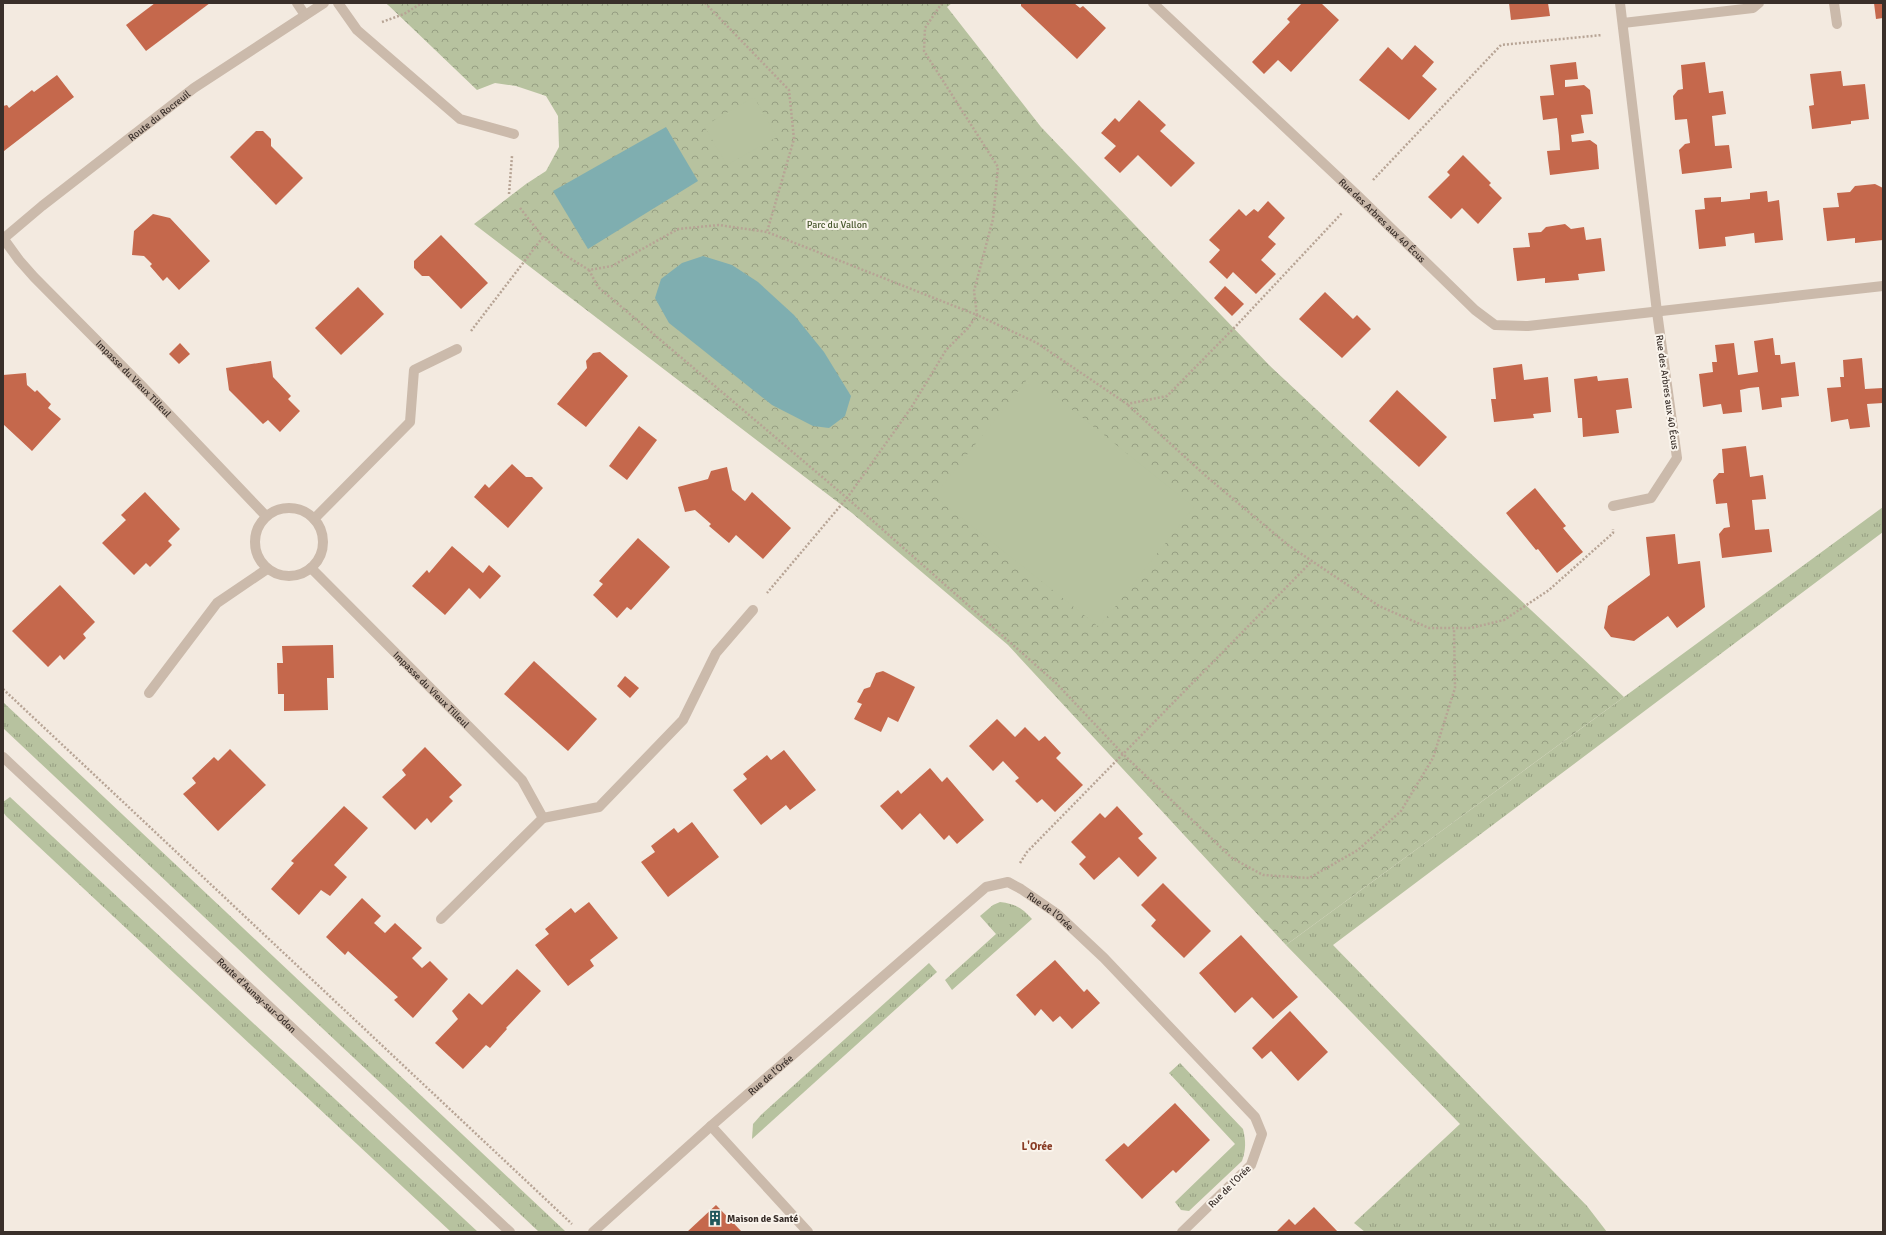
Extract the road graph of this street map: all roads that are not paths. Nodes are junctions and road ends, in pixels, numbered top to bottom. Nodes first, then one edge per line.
1 (297, 3) edge
2 (324, 3) edge
3 (338, 3) edge
4 (1153, 3) edge
5 (1620, 3) edge
6 (1758, 3) edge
7 (1834, 3) edge
8 (305, 15) junction
9 (1623, 22) junction
10 (1837, 24) dead end
11 (514, 134) road end
12 (3, 238) edge
13 (1883, 286) edge
14 (1657, 312) junction
15 (457, 349) road end
16 (1614, 506) road end
17 (266, 516) junction
18 (314, 519) junction
19 (311, 568) junction
20 (267, 569) junction
21 (753, 610) road end
22 (149, 693) dead end
23 (3, 757) edge
24 (543, 818) junction
25 (441, 919) dead end
26 (711, 1126) junction
27 (510, 1232) edge
28 (593, 1232) edge
29 (808, 1232) edge
30 (1182, 1232) edge

1 - 8 street
2 - 8 street, Route du Rocreuil
3 - 11 street
4 - 14 street, Rue des Arbres aux 40 Écus
5 - 9 street, Rue des Arbres aux 40 Écus
6 - 9 street
7 - 10 street
8 - 12 street, Route du Rocreuil
9 - 14 street, Rue des Arbres aux 40 Écus
12 - 17 street, Impasse du Vieux Tilleul
13 - 14 street, Rue des Arbres aux 40 Écus
14 - 16 street, Rue des Arbres aux 40 Écus
15 - 18 street
17 - 18 street
17 - 20 street
18 - 19 street
19 - 20 street
19 - 24 street, Impasse du Vieux Tilleul
20 - 22 street
21 - 24 street
23 - 27 street, Route d'Aunay-sur-Odon
24 - 25 street
26 - 28 street, Rue de l'Orée
26 - 29 street
26 - 30 street, Rue de l'Orée

